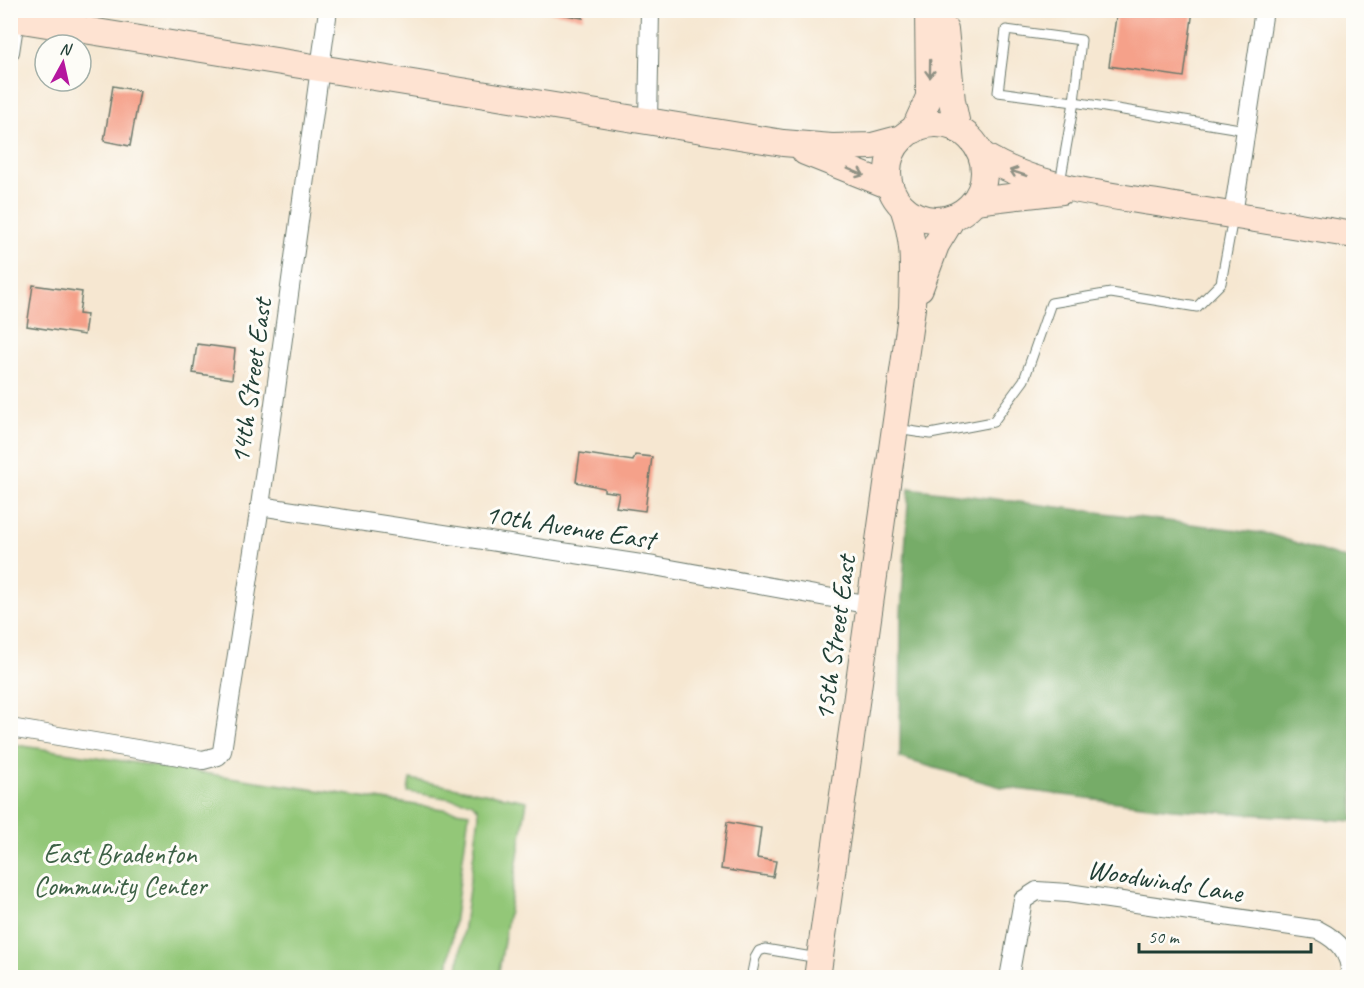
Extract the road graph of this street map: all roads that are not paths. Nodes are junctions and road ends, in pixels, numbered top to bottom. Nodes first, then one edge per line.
1 (328, 10) edge
2 (650, 10) edge
3 (928, 10) edge
4 (944, 10) edge
5 (1264, 10) edge
6 (13, 19) edge
7 (10, 52) edge
8 (321, 69) junction
9 (1074, 102) junction
10 (648, 122) junction
11 (958, 130) junction
12 (1246, 130) junction
13 (908, 134) junction
14 (783, 143) junction
15 (981, 154) junction
16 (890, 186) junction
17 (1067, 187) junction
18 (975, 201) junction
19 (903, 207) junction
20 (1233, 215) junction
21 (953, 217) junction
22 (1353, 235) edge
23 (912, 308) junction
24 (896, 429) junction
25 (260, 506) junction
26 (871, 605) junction
27 (10, 728) edge
28 (818, 968) edge
29 (751, 978) edge
30 (1009, 978) edge
31 (1350, 978) edge

1 - 8 street, 14th Street East
2 - 10 street
3 -> 13 street
4 - 11 street
5 - 12 street
6 - 7 street
6 - 8 street
8 - 10 street
8 - 25 street, 14th Street East
9 - 9 lane
9 - 12 lane
9 - 17 lane
10 - 14 street
11 - 13 street
11 - 15 street
12 - 20 street
13 - 14 street
13 - 16 street
14 -> 16 street
17 -> 15 street
15 - 18 street
16 - 19 street
17 - 18 street
17 - 20 street
18 - 21 street
19 - 21 street
19 - 23 street, 15th Street East
20 - 22 street
20 - 24 lane
21 - 23 street, 15th Street East
23 - 24 street, 15th Street East
24 - 26 street, 15th Street East
25 - 26 street, 10th Avenue East
25 - 27 street, 14th Street East
26 - 28 street, 15th Street East
28 - 29 lane
30 - 31 street, Woodwinds Lane

